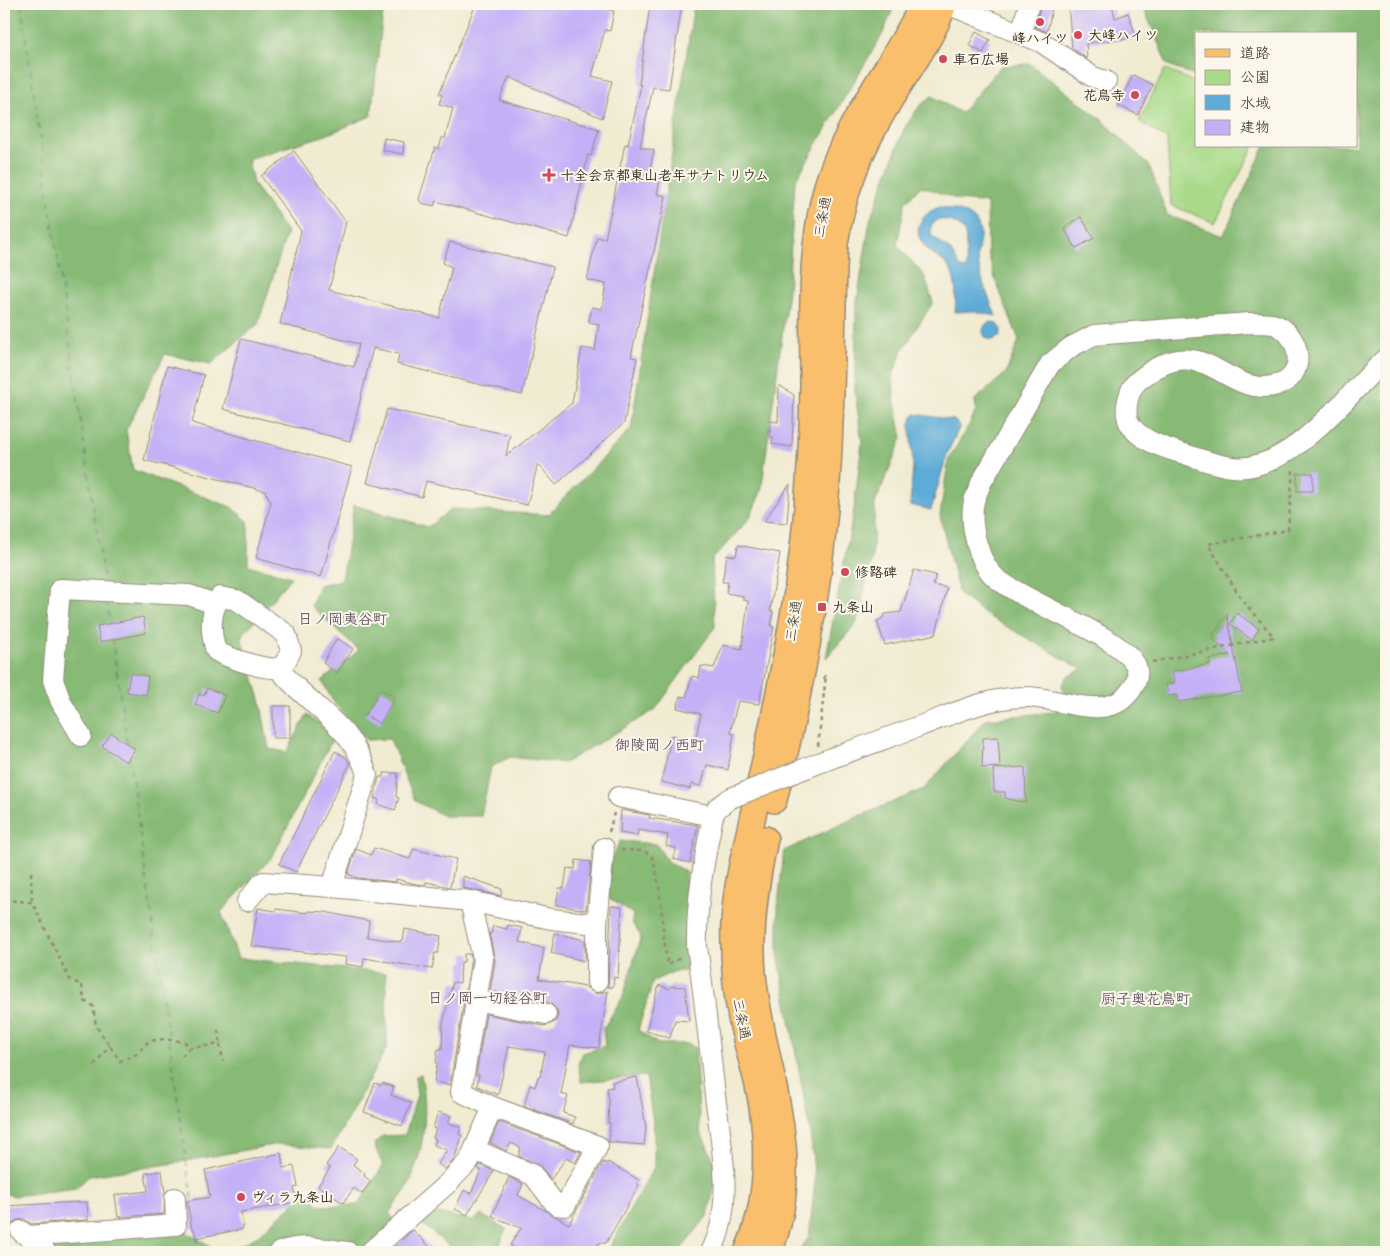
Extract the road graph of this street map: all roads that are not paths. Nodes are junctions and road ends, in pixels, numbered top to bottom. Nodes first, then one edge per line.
1 (923, 4) edge
2 (940, 4) edge
3 (944, 4) edge
4 (1029, 4) edge
5 (1021, 34) junction
6 (1106, 81) dead end
7 (1386, 359) edge
8 (215, 604) junction
9 (279, 669) junction
10 (82, 736) dead end
11 (618, 797) road end
12 (713, 816) junction
13 (604, 848) road end
14 (332, 887) junction
15 (247, 901) dead end
16 (470, 901) junction
17 (597, 924) junction
18 (596, 982) dead end
19 (475, 1000) junction
20 (546, 1014) dead end
21 (492, 1107) junction
22 (475, 1150) junction
23 (175, 1198) dead end
24 (46, 1252) edge
25 (276, 1252) edge
26 (348, 1252) edge
27 (370, 1252) edge
28 (711, 1252) edge
29 (746, 1252) edge
30 (769, 1252) edge

1 - 29 main road, 三条通
2 - 3 street
3 - 5 street
3 - 30 main road, 三条通
4 - 5 street
5 - 6 street
7 - 12 street, bridge
8 - 9 street
8 - 9 street
8 - 10 street
9 - 14 street
11 - 12 street
12 - 28 street
13 - 17 street
14 - 15 street
14 - 16 street
16 - 17 street
16 - 19 street
17 - 18 street
19 - 20 street
19 - 21 street
21 - 22 street
21 - 22 street
22 - 27 street
23 - 24 street
25 - 26 street

